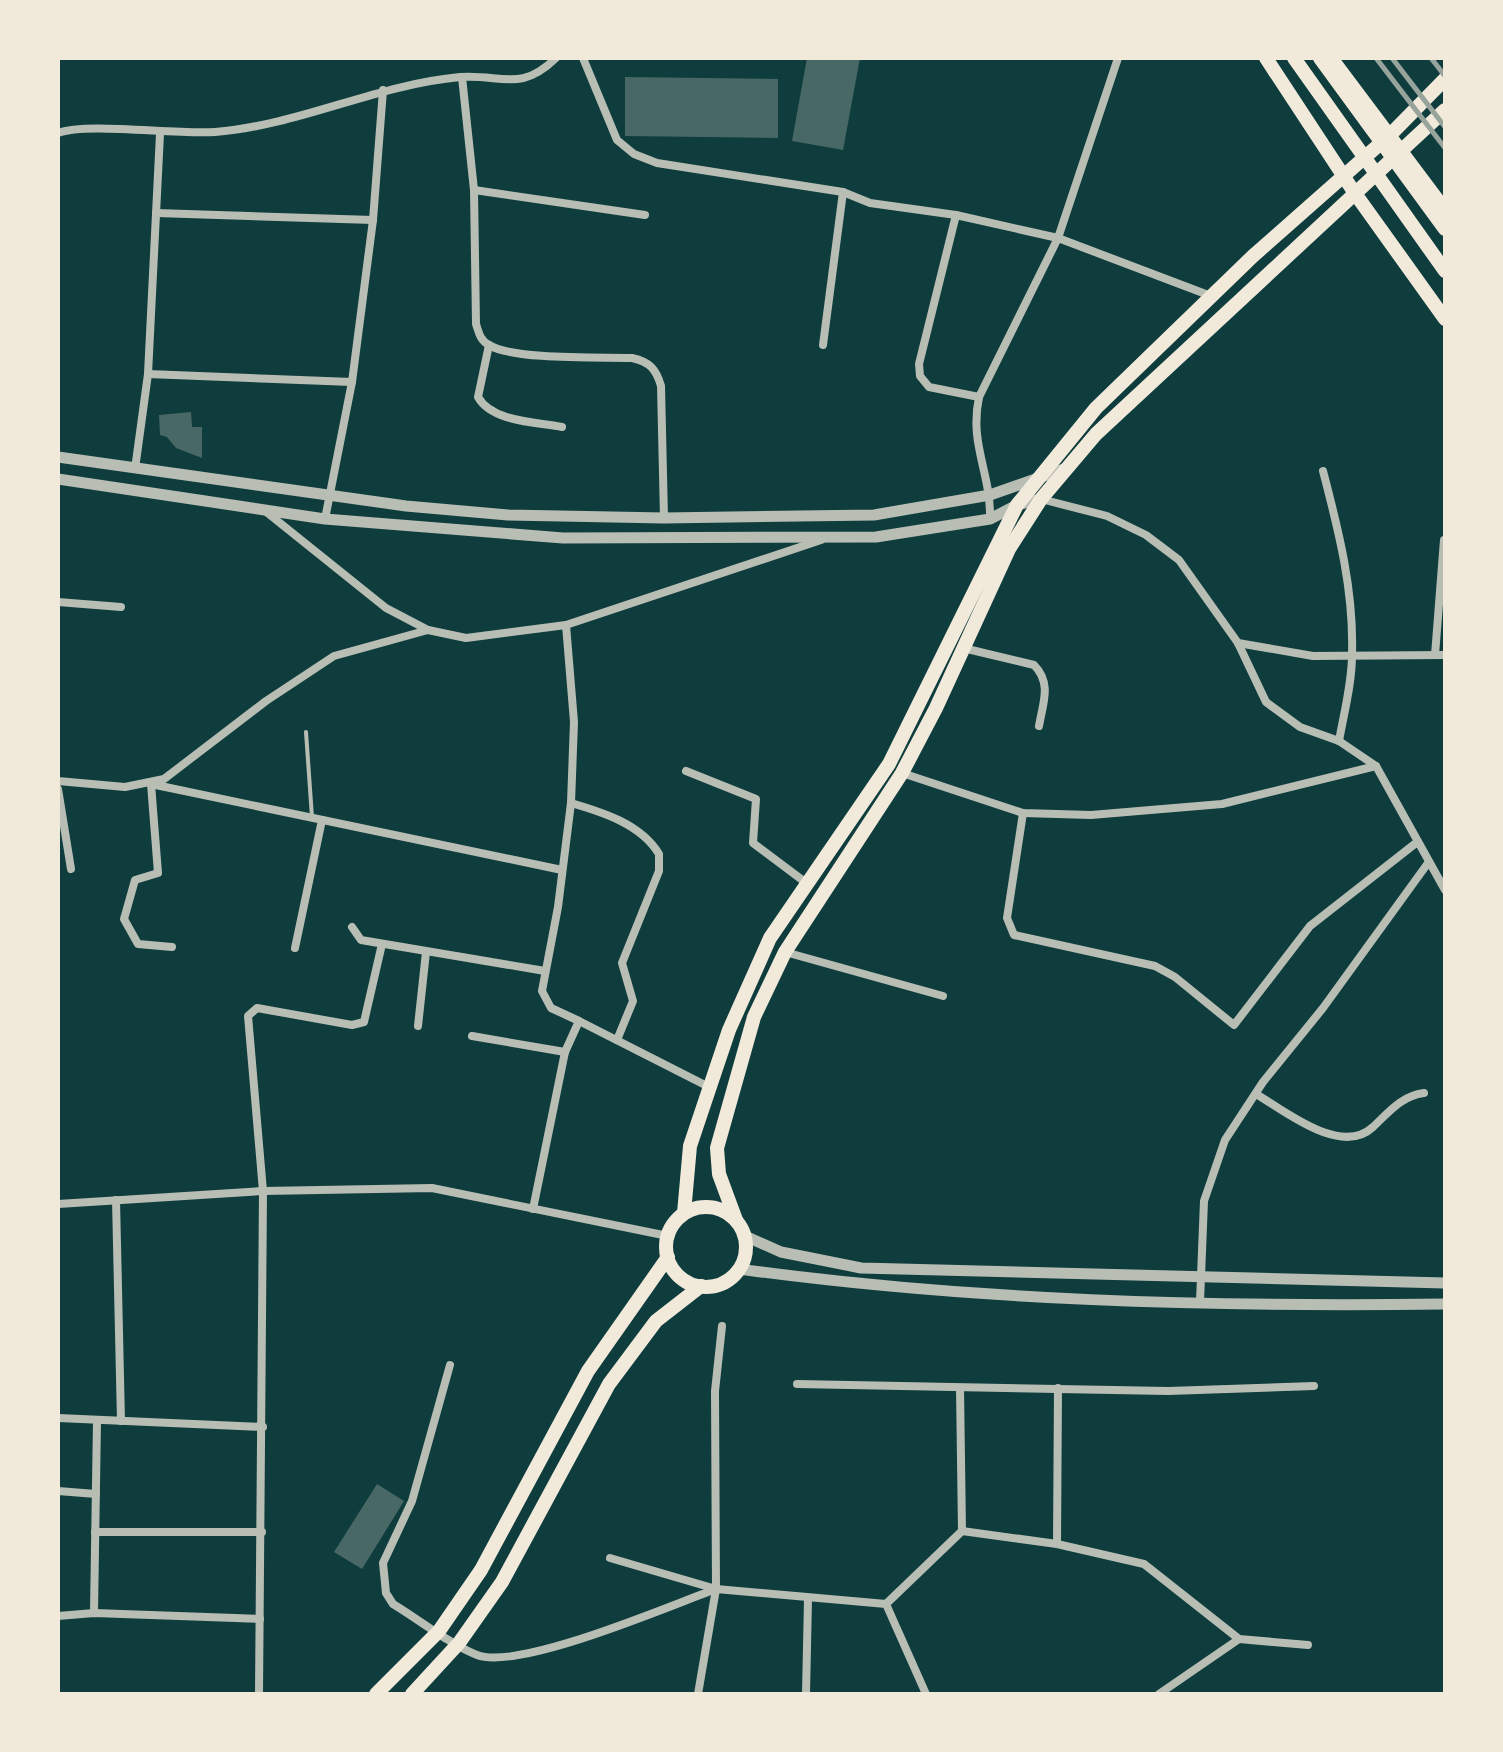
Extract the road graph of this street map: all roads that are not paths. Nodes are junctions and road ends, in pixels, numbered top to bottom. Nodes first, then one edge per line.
1 (556, 58) edge
2 (583, 58) edge
3 (1118, 58) edge
4 (1266, 58) edge
5 (1294, 58) edge
6 (1320, 58) edge
7 (1331, 58) edge
8 (462, 77) junction
9 (1445, 79) edge
10 (383, 90) junction
11 (1445, 110) edge
12 (58, 133) edge
13 (160, 134) junction
14 (1390, 135) junction
15 (1402, 153) junction
16 (1344, 175) junction
17 (474, 190) junction
18 (843, 192) junction
19 (1354, 192) junction
20 (1445, 210) edge
21 (156, 213) junction
22 (645, 215) dead end
23 (956, 215) junction
24 (373, 220) junction
25 (1445, 229) edge
26 (1058, 238) junction
27 (1445, 271) edge
28 (1211, 296) junction
29 (1445, 319) edge
30 (489, 345) junction
31 (823, 345) dead end
32 (148, 374) junction
33 (352, 382) junction
34 (979, 397) junction
35 (562, 427) dead end
36 (58, 457) edge
37 (135, 469) junction
38 (1064, 469) junction
39 (1323, 471) dead end
40 (1037, 478) junction
41 (58, 479) edge
42 (990, 495) junction
43 (329, 496) junction
44 (1041, 499) junction
45 (1017, 505) junction
46 (263, 510) junction
47 (664, 518) junction
48 (325, 519) junction
49 (990, 519) junction
50 (822, 540) junction
51 (1444, 540) edge
52 (58, 602) edge
53 (121, 607) dead end
54 (566, 625) junction
55 (428, 630) junction
56 (1238, 643) junction
57 (963, 648) junction
58 (1440, 655) edge
59 (1352, 657) junction
60 (1039, 726) dead end
61 (306, 732) dead end
62 (1339, 741) junction
63 (1376, 766) junction
64 (686, 771) dead end
65 (902, 773) junction
66 (58, 781) edge
67 (151, 784) junction
68 (58, 789) edge
69 (571, 803) junction
70 (1023, 813) junction
71 (317, 819) junction
72 (1416, 843) junction
73 (1428, 863) junction
74 (71, 869) dead end
75 (562, 870) junction
76 (805, 882) junction
77 (1445, 890) edge
78 (352, 927) dead end
79 (382, 944) junction
80 (172, 947) dead end
81 (295, 948) dead end
82 (426, 952) junction
83 (785, 952) junction
84 (545, 971) junction
85 (943, 996) dead end
86 (579, 1021) junction
87 (418, 1026) dead end
88 (472, 1036) dead end
89 (617, 1040) junction
90 (565, 1052) junction
91 (709, 1087) junction
92 (1424, 1093) dead end
93 (1256, 1094) junction
94 (263, 1191) junction
95 (116, 1200) junction
96 (58, 1204) edge
97 (533, 1209) junction
98 (684, 1213) junction
99 (736, 1220) junction
100 (668, 1236) junction
101 (745, 1236) junction
102 (783, 1252) junction
103 (668, 1257) junction
104 (739, 1269) junction
105 (781, 1275) junction
106 (1202, 1277) junction
107 (1445, 1283) edge
108 (701, 1286) junction
109 (1200, 1302) junction
110 (1445, 1304) edge
111 (722, 1326) dead end
112 (606, 1343) junction
113 (628, 1358) junction
114 (450, 1365) dead end
115 (797, 1384) dead end
116 (1314, 1386) dead end
117 (960, 1388) junction
118 (1058, 1388) junction
119 (58, 1418) edge
120 (97, 1421) junction
121 (121, 1421) junction
122 (263, 1427) junction
123 (58, 1491) edge
124 (96, 1494) junction
125 (962, 1531) junction
126 (95, 1532) junction
127 (262, 1532) junction
128 (1057, 1544) junction
129 (610, 1558) dead end
130 (716, 1589) junction
131 (808, 1599) junction
132 (886, 1604) junction
133 (94, 1613) junction
134 (58, 1616) edge
135 (260, 1619) junction
136 (439, 1631) junction
137 (1239, 1639) junction
138 (459, 1643) junction
139 (1308, 1645) dead end
140 (400, 1672) junction
141 (259, 1694) edge
142 (376, 1694) edge
143 (413, 1694) edge
144 (698, 1694) edge
145 (806, 1694) edge
146 (926, 1694) edge
147 (1159, 1694) edge

1 - 8 street
2 - 18 street
3 - 26 street
4 - 16 main road
5 - 27 main road
6 - 25 main road
7 - 14 main road
8 - 10 street
8 - 17 street
9 - 14 main road
10 - 13 street
10 - 24 street
11 - 15 main road
12 - 13 street
13 - 21 street
14 - 15 main road
14 - 16 main road
15 - 19 main road
15 - 20 main road
16 - 19 main road
16 - 28 main road
17 - 22 street
17 - 30 street
18 - 23 street
18 - 31 street
19 - 29 main road
19 - 38 main road
21 - 24 street
21 - 32 street
23 - 26 street
23 - 34 street
24 - 33 street
26 - 28 street
26 - 34 street
28 - 40 main road
30 - 35 street
30 - 47 street
32 - 33 street
32 - 37 street
33 - 43 street
34 - 42 street
36 - 37 street
37 - 43 street
38 - 40 street
38 - 44 main road
39 - 59 street
40 - 42 street
40 - 45 main road
41 - 46 street
42 - 47 street
42 - 49 street
43 - 47 street
43 - 48 street
44 - 45 street
44 - 56 street
44 - 57 main road
45 - 49 street
45 - 76 main road
46 - 48 street
46 - 55 street
48 - 50 street
49 - 50 street
50 - 54 street
51 - 58 street
52 - 53 street
54 - 55 street
54 - 69 street
55 - 67 street
56 - 59 street
56 - 62 street
57 - 60 street
57 - 65 main road
58 - 59 street
59 - 62 street
61 - 71 lane
62 - 63 street
63 - 70 street
63 - 72 street
64 - 76 street
65 - 70 street
65 - 83 main road
66 - 67 street
67 - 71 street
67 - 80 street
68 - 74 street
69 - 75 street
69 - 89 street
70 - 72 street
71 - 75 street
71 - 81 street
72 - 73 street
73 - 77 street
73 - 93 street
75 - 84 street
76 - 91 main road
78 - 79 street
79 - 82 street
79 - 94 street
82 - 84 street
82 - 87 street
83 - 85 street
83 - 99 main road
84 - 86 street
86 - 89 street
86 - 90 street
88 - 90 street
89 - 91 street
90 - 97 street
91 - 98 main road
92 - 93 street
93 - 106 street
94 - 95 street
94 - 97 street
94 - 122 street
95 - 96 street
95 - 121 street
97 - 100 street
98 - 99 main road
98 - 100 main road
99 - 101 main road
100 - 103 main road
101 - 102 street
101 - 104 main road
102 - 105 street
102 - 106 street
103 - 108 main road
103 - 112 main road
104 - 105 street
104 - 108 main road
105 - 109 street
106 - 107 street
106 - 109 street
108 - 113 main road
109 - 110 street
111 - 130 street
112 - 113 main road
112 - 136 main road
113 - 138 main road
114 - 136 street
115 - 117 street
116 - 118 street
117 - 118 street
117 - 125 street
118 - 128 street
119 - 120 street
120 - 121 street
120 - 124 street
121 - 122 street
122 - 127 street
123 - 124 street
124 - 126 street
125 - 128 street
125 - 132 street
126 - 127 street
126 - 133 street
127 - 135 street
128 - 137 street
129 - 130 street
130 - 131 street
130 - 138 street
130 - 144 street
131 - 132 street
131 - 145 street
132 - 146 street
133 - 134 street
133 - 135 street
135 - 141 street
136 - 138 street
136 - 140 main road
137 - 139 street
137 - 147 street
138 - 143 main road
140 - 142 main road
140 - 143 street

